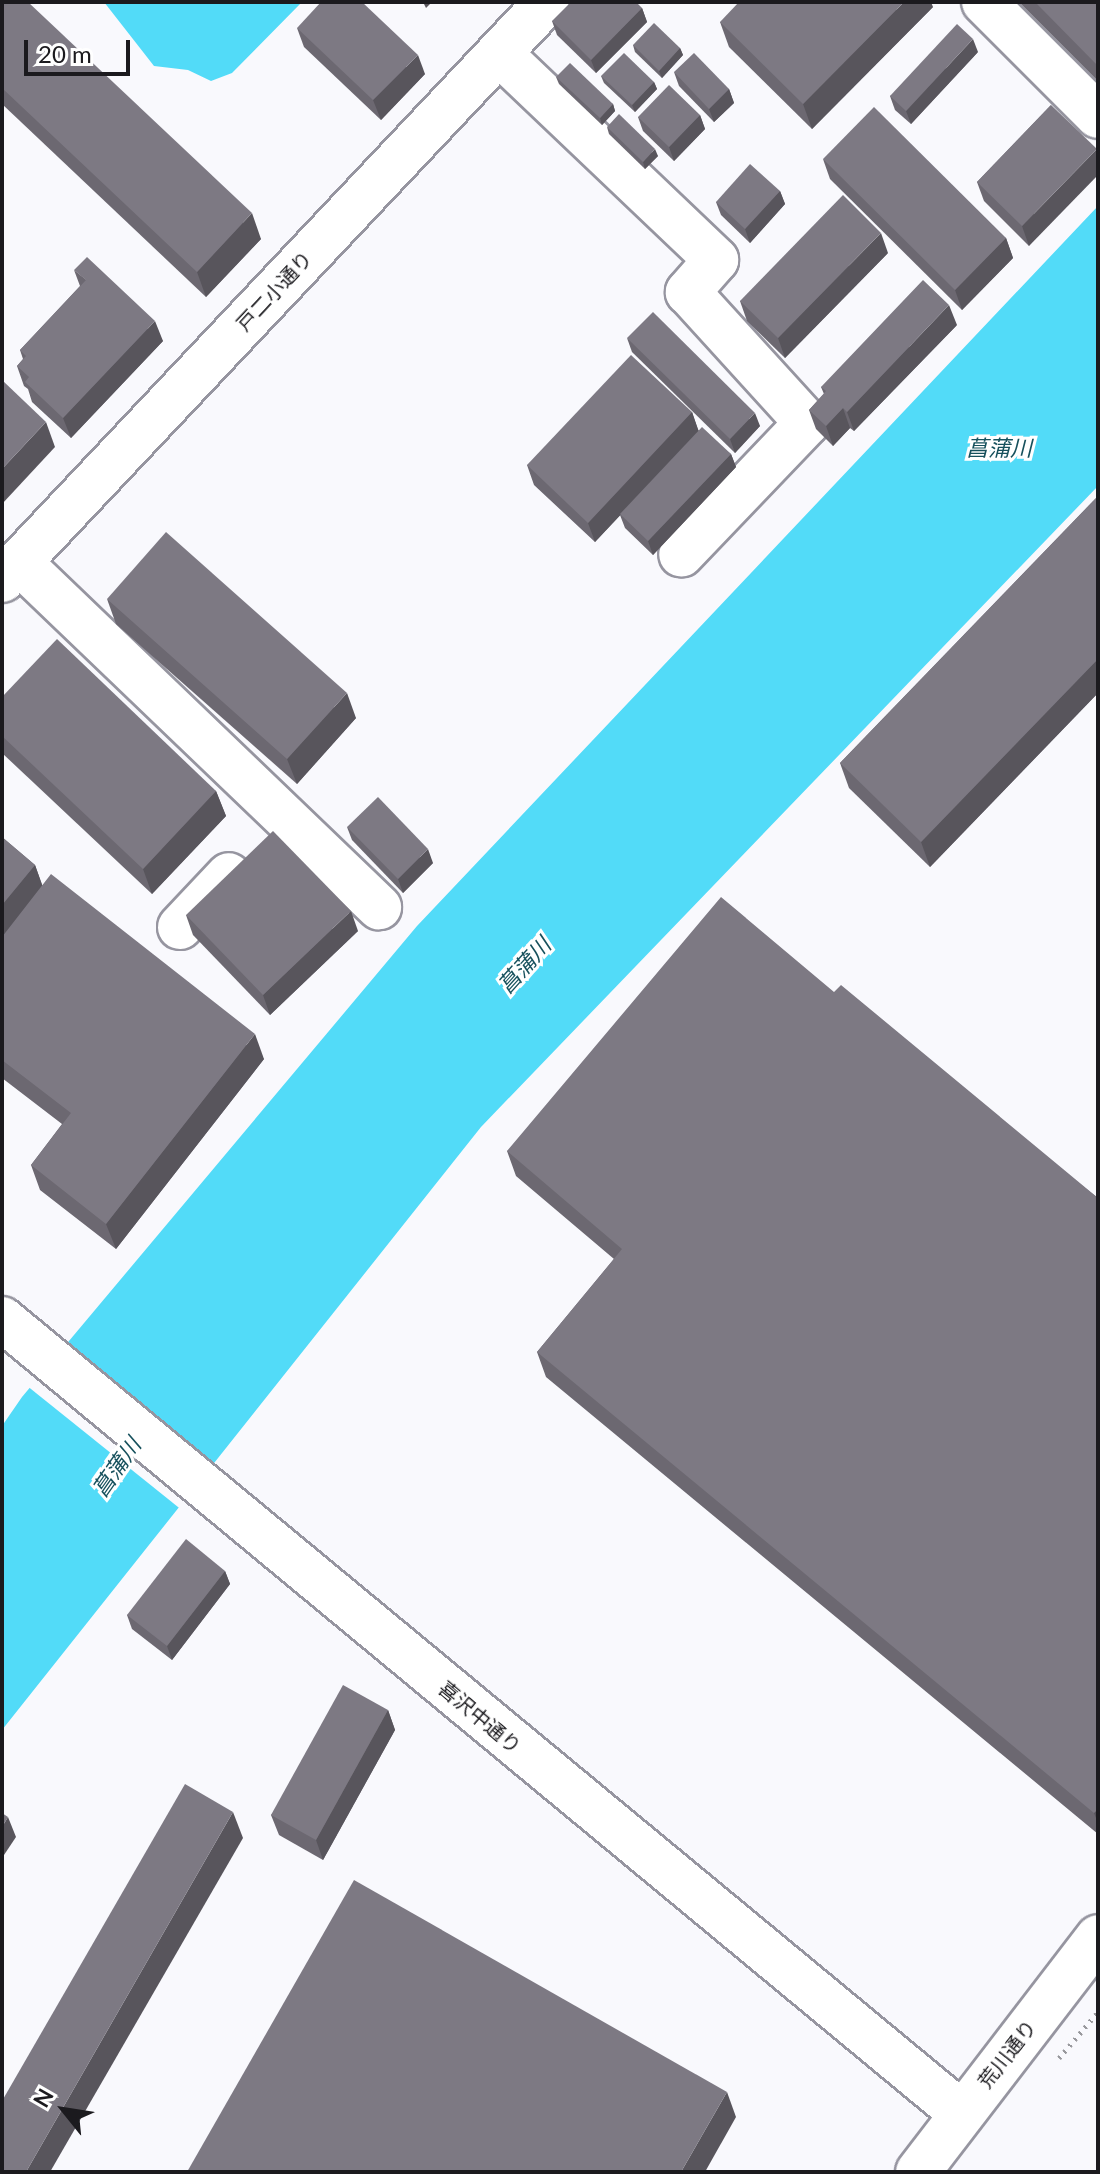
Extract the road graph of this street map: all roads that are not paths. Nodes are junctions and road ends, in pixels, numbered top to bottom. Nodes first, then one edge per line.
1 (547, 2) edge
2 (984, 2) edge
3 (499, 53) junction
4 (1098, 116) edge
5 (681, 555) dead end
6 (11, 571) edge
7 (283, 819) junction
8 (379, 907) dead end
9 (180, 927) dead end
10 (18, 1332) edge
11 (1098, 1937) edge
12 (960, 2112) junction
13 (918, 2172) edge

1 - 3 street, 戸二小通り
2 - 4 street
3 - 5 street
3 - 6 street, 戸二小通り
6 - 7 street
7 - 8 street
7 - 9 street
10 - 12 street, 喜沢中通り
11 - 12 street, 荒川通り
12 - 13 street, 荒川通り

